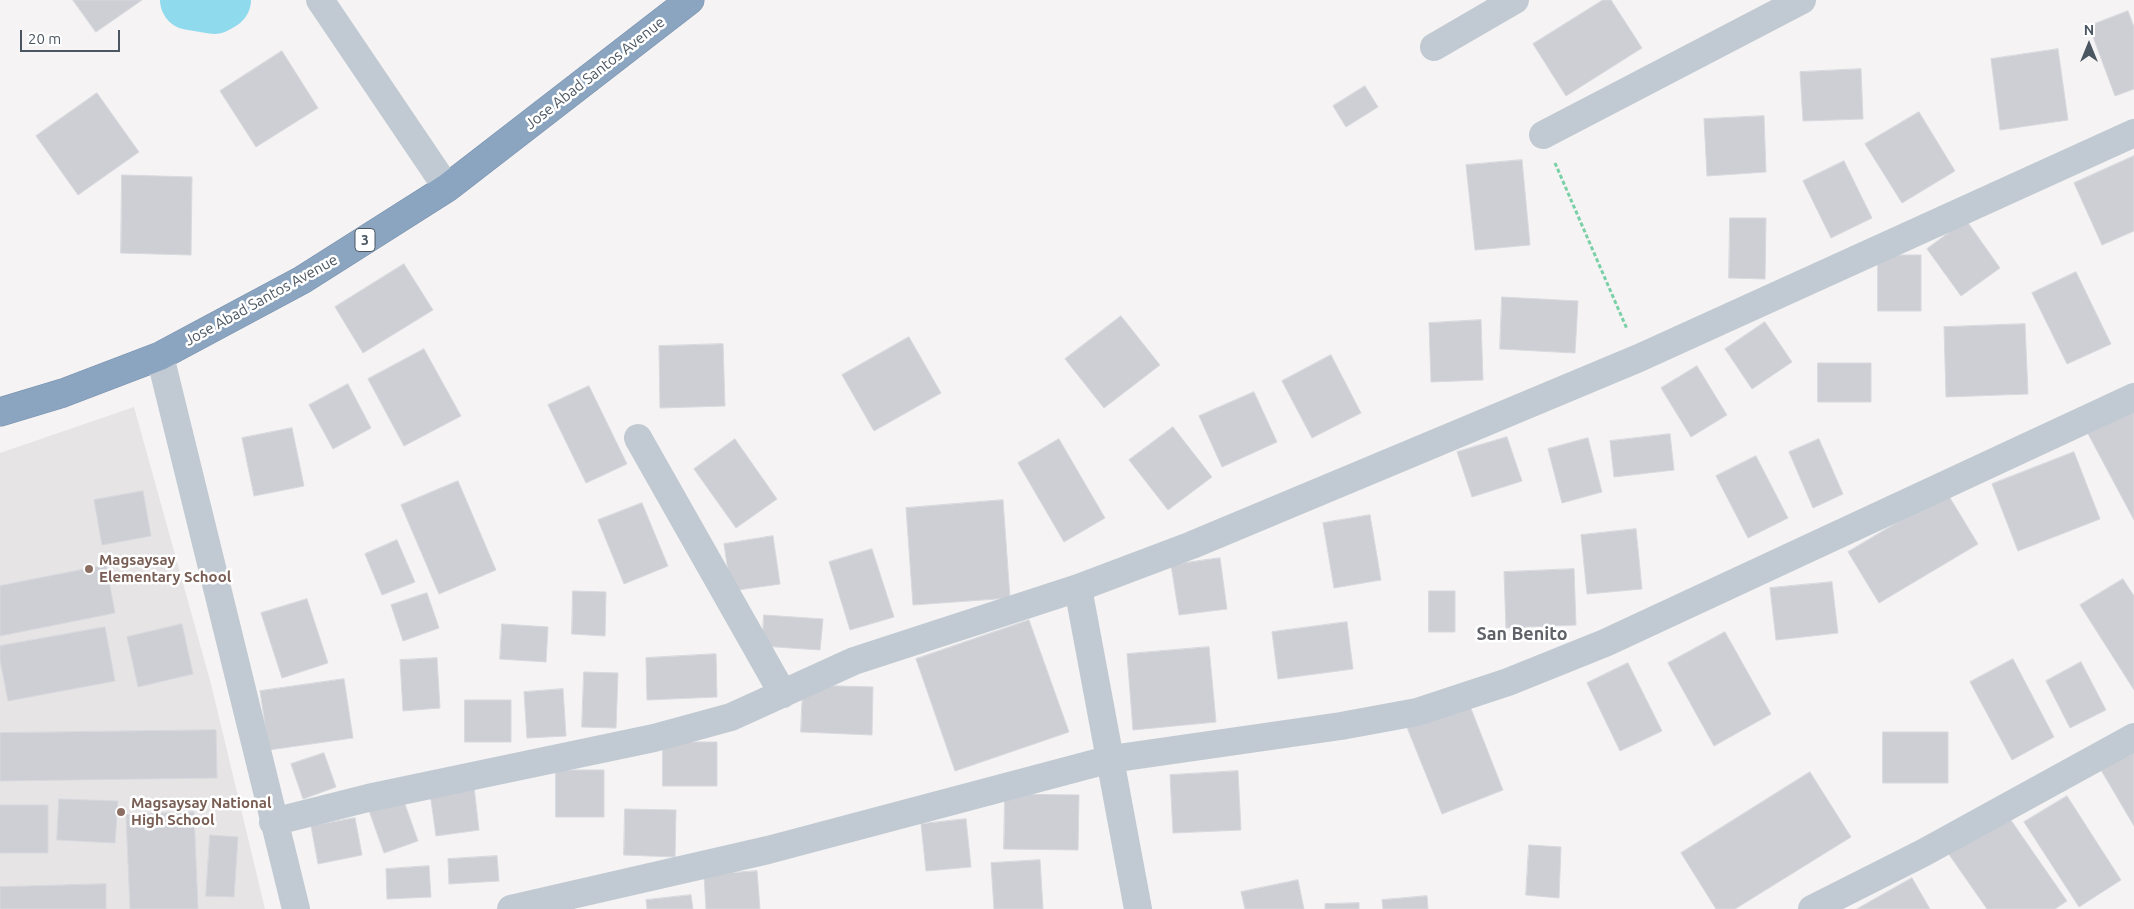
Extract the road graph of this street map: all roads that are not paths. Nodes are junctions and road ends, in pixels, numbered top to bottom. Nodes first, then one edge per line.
1 (320, 0) edge
2 (690, 0) edge
3 (1515, 0) edge
4 (1802, 0) edge
5 (1434, 47) dead end
6 (2134, 133) edge
7 (1543, 135) road end
8 (447, 188) junction
9 (160, 356) junction
10 (2134, 397) edge
11 (0, 412) edge
12 (638, 438) dead end
13 (1078, 588) junction
14 (783, 694) junction
15 (2134, 737) edge
16 (1111, 759) junction
17 (273, 822) junction
18 (296, 909) edge
19 (511, 909) edge
20 (1138, 909) edge
21 (1812, 909) edge

1 - 8 street
2 - 8 highway, Jose Abad Santos Avenue / 3
3 - 5 street
4 - 7 street
6 - 13 street
8 - 9 highway, Jose Abad Santos Avenue / 3
9 - 11 highway, Jose Abad Santos Avenue / 3
9 - 17 street
10 - 16 street
12 - 14 street
13 - 14 street
13 - 16 street
14 - 17 street
15 - 21 street
16 - 19 street
16 - 20 street
17 - 18 street

